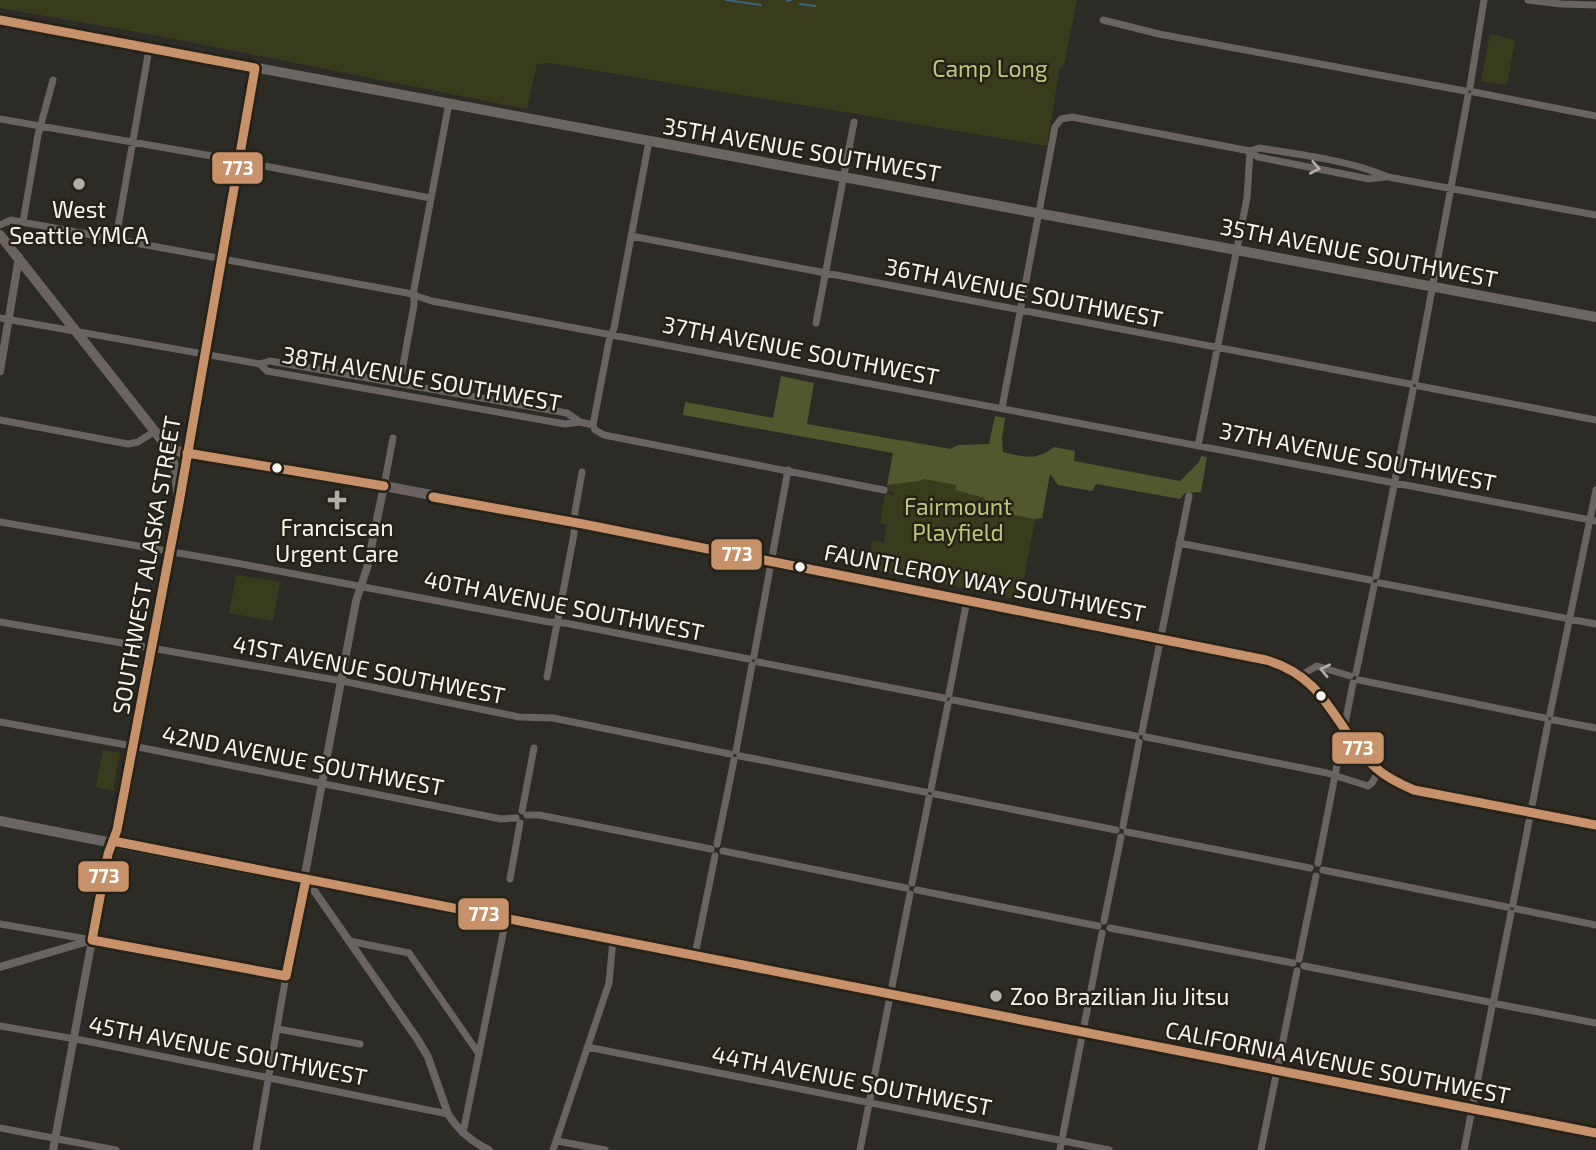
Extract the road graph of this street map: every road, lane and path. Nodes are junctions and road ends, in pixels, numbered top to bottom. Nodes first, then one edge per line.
1 (1483, 0) edge
2 (1528, 0) edge
3 (1577, 2) edge
4 (1596, 5) edge
5 (0, 20) edge
6 (1103, 20) dead end
7 (149, 49) junction
8 (255, 68) junction
9 (53, 80) dead end
10 (1469, 91) junction
11 (449, 103) junction
12 (1596, 116) edge
13 (0, 119) edge
14 (854, 122) dead end
15 (42, 126) junction
16 (649, 141) junction
17 (133, 142) junction
18 (1250, 151) junction
19 (239, 160) junction
20 (844, 175) junction
21 (1451, 189) junction
22 (430, 198) junction
23 (1040, 213) junction
24 (1596, 215) edge
25 (23, 222) junction
26 (0, 225) edge
27 (0, 235) edge
28 (631, 236) junction
29 (116, 239) junction
30 (1238, 248) junction
31 (19, 257) junction
32 (222, 257) junction
33 (825, 275) junction
34 (1433, 285) junction
35 (414, 295) junction
36 (1021, 311) junction
37 (1596, 317) edge
38 (4, 319) edge
39 (816, 323) dead end
40 (74, 331) junction
41 (612, 334) junction
42 (1217, 348) junction
43 (205, 353) junction
44 (402, 370) dead end
45 (0, 371) edge
46 (1414, 385) junction
47 (1002, 408) junction
48 (0, 420) edge
49 (1596, 420) edge
50 (593, 425) junction
51 (155, 431) junction
52 (393, 438) dead end
53 (164, 443) junction
54 (1198, 446) junction
55 (187, 453) junction
56 (788, 470) junction
57 (582, 472) dead end
58 (1394, 483) junction
59 (384, 486) junction
60 (884, 490) dead end
61 (1596, 490) edge
62 (1189, 496) dead end
63 (179, 503) junction
64 (1593, 521) edge
65 (0, 522) edge
66 (575, 522) junction
67 (1179, 543) junction
68 (169, 551) junction
69 (772, 561) junction
70 (1375, 581) junction
71 (361, 587) junction
72 (967, 600) junction
73 (1569, 619) junction
74 (0, 622) edge
75 (557, 623) junction
76 (1596, 624) edge
77 (1160, 638) junction
78 (151, 648) junction
79 (754, 660) junction
80 (1301, 675) junction
81 (547, 677) dead end
82 (1355, 678) junction
83 (342, 681) junction
84 (948, 699) junction
85 (1549, 719) junction
86 (0, 722) edge
87 (1596, 728) edge
88 (1345, 729) junction
89 (1141, 736) junction
90 (133, 746) junction
91 (534, 748) dead end
92 (735, 755) junction
93 (1378, 772) junction
94 (1336, 776) junction
95 (323, 784) junction
96 (930, 793) junction
97 (524, 813) junction
98 (1530, 813) junction
99 (518, 820) junction
100 (0, 821) edge
101 (1596, 825) edge
102 (1122, 831) junction
103 (113, 841) junction
104 (714, 850) junction
105 (1320, 867) junction
106 (1313, 872) junction
107 (306, 879) junction
108 (510, 879) dead end
109 (911, 889) junction
110 (1512, 908) junction
111 (506, 919) junction
112 (0, 924) edge
113 (1596, 925) edge
114 (1104, 927) junction
115 (41, 931) junction
116 (92, 940) junction
117 (613, 940) junction
118 (349, 941) junction
119 (58, 950) junction
120 (695, 955) junction
121 (1298, 965) junction
122 (0, 967) edge
123 (286, 976) junction
124 (891, 994) junction
125 (1493, 1003) junction
126 (1596, 1023) edge
127 (0, 1026) edge
128 (278, 1029) junction
129 (1083, 1032) junction
130 (73, 1038) junction
131 (360, 1044) dead end
132 (587, 1048) junction
133 (479, 1054) junction
134 (1278, 1069) junction
135 (269, 1077) junction
136 (869, 1103) junction
137 (1473, 1108) junction
138 (448, 1114) junction
139 (0, 1128) edge
140 (463, 1133) junction
141 (1596, 1133) edge
142 (55, 1138) junction
143 (557, 1141) junction
144 (1062, 1141) junction
145 (52, 1150) edge
146 (116, 1150) edge
147 (256, 1150) edge
148 (489, 1150) edge
149 (553, 1150) edge
150 (605, 1150) edge
151 (860, 1150) edge
152 (1060, 1150) edge
153 (1109, 1150) edge
154 (1261, 1150) edge
155 (1464, 1150) edge

1 - 10 street
2 - 3 street
3 - 4 street
5 - 7 main road, 35TH AVENUE SOUTHWEST
6 - 10 street
7 - 8 main road, 35TH AVENUE SOUTHWEST
7 - 17 street
8 - 11 main road, 35TH AVENUE SOUTHWEST
8 - 19 street, SOUTHWEST ALASKA STREET
9 - 15 street
10 - 12 street
10 - 21 street
11 - 16 main road, 35TH AVENUE SOUTHWEST
11 - 22 street
13 - 15 street
14 - 20 street
15 - 17 street
15 - 25 street
16 - 20 main road, 35TH AVENUE SOUTHWEST
16 - 28 street
17 - 19 street
17 - 29 street
18 - 21 street
18 - 23 street
18 - 30 street
19 - 22 street
19 - 32 street, SOUTHWEST ALASKA STREET
20 - 23 main road, 35TH AVENUE SOUTHWEST
20 - 33 street
21 - 24 street
21 - 34 street
22 - 35 street
23 - 30 main road, 35TH AVENUE SOUTHWEST
23 - 36 street
25 - 26 street, 37TH AVENUE SOUTHWEST
25 - 29 street, 37TH AVENUE SOUTHWEST
27 - 31 main road, FAUNTLEROY WAY SOUTHWEST
28 - 33 street, 36TH AVENUE SOUTHWEST
28 - 41 street
29 - 32 street, 37TH AVENUE SOUTHWEST
30 - 34 main road, 35TH AVENUE SOUTHWEST
30 - 42 street
31 - 38 street
31 - 40 main road, FAUNTLEROY WAY SOUTHWEST
32 - 35 street, 37TH AVENUE SOUTHWEST
32 - 43 street, SOUTHWEST ALASKA STREET
33 - 36 street, 36TH AVENUE SOUTHWEST
33 - 39 street
34 - 37 main road, 35TH AVENUE SOUTHWEST
34 - 46 street
35 - 41 street, 37TH AVENUE SOUTHWEST
35 - 44 street
36 - 42 street, 36TH AVENUE SOUTHWEST
36 - 47 street
38 - 40 street, 38TH AVENUE SOUTHWEST
38 - 45 street
40 - 43 street, 38TH AVENUE SOUTHWEST
40 - 51 main road, FAUNTLEROY WAY SOUTHWEST
41 - 47 street, 37TH AVENUE SOUTHWEST
41 - 50 street
42 - 46 street, 36TH AVENUE SOUTHWEST
42 - 54 street
43 - 50 street, 38TH AVENUE SOUTHWEST
43 - 55 street, SOUTHWEST ALASKA STREET
46 - 49 street, 36TH AVENUE SOUTHWEST
46 - 58 street
47 - 54 street, 37TH AVENUE SOUTHWEST
48 - 51 street
50 - 56 street, 38TH AVENUE SOUTHWEST
51 - 53 main road, FAUNTLEROY WAY SOUTHWEST
52 - 59 street
53 - 55 main road, FAUNTLEROY WAY SOUTHWEST
53 - 63 main road
54 - 58 street, 37TH AVENUE SOUTHWEST
55 - 59 main road, FAUNTLEROY WAY SOUTHWEST
55 - 63 main road, SOUTHWEST ALASKA STREET
56 - 60 street, 38TH AVENUE SOUTHWEST
56 - 69 street
57 - 66 street
58 - 64 street, 37TH AVENUE SOUTHWEST
58 - 70 street
59 - 66 main road, FAUNTLEROY WAY SOUTHWEST
59 - 71 street
61 - 64 street
62 - 67 street
63 - 68 main road, SOUTHWEST ALASKA STREET
64 - 73 street
65 - 68 street, 40TH AVENUE SOUTHWEST
66 - 69 main road, FAUNTLEROY WAY SOUTHWEST
66 - 75 street
67 - 70 street
67 - 77 street
68 - 71 street, 40TH AVENUE SOUTHWEST
68 - 78 main road, SOUTHWEST ALASKA STREET
69 - 72 main road, FAUNTLEROY WAY SOUTHWEST
69 - 79 street
70 - 73 street
70 - 82 street
71 - 75 street, 40TH AVENUE SOUTHWEST
71 - 83 street
72 - 77 main road, FAUNTLEROY WAY SOUTHWEST
72 - 84 street
73 - 76 street
73 - 85 street
74 - 78 street, 41ST AVENUE SOUTHWEST
75 - 79 street, 40TH AVENUE SOUTHWEST
75 - 81 street
77 - 80 main road, FAUNTLEROY WAY SOUTHWEST
77 - 89 street
78 - 83 street, 41ST AVENUE SOUTHWEST
78 - 90 main road, SOUTHWEST ALASKA STREET
79 - 84 street, 40TH AVENUE SOUTHWEST
79 - 92 street
82 -> 80 street
80 - 88 main road, FAUNTLEROY WAY SOUTHWEST
82 - 85 street
82 - 88 street
83 - 92 street, 41ST AVENUE SOUTHWEST
83 - 95 street
84 - 89 street, 40TH AVENUE SOUTHWEST
84 - 96 street
85 - 87 street
85 - 98 street
86 - 90 street, 42ND AVENUE SOUTHWEST
88 - 93 main road, FAUNTLEROY WAY SOUTHWEST
88 - 94 street
89 - 94 street, 40TH AVENUE SOUTHWEST
89 - 102 street
90 - 95 street, 42ND AVENUE SOUTHWEST
90 - 103 main road, SOUTHWEST ALASKA STREET
91 - 97 street
92 - 96 street, 41ST AVENUE SOUTHWEST
92 - 104 street
93 - 94 street, 40TH AVENUE SOUTHWEST
93 - 98 main road, FAUNTLEROY WAY SOUTHWEST
94 - 105 street
95 - 99 street, 42ND AVENUE SOUTHWEST
95 - 107 street
96 - 102 street, 41ST AVENUE SOUTHWEST
96 - 109 street
97 - 99 street
97 - 104 street
98 - 101 main road, FAUNTLEROY WAY SOUTHWEST
98 - 110 street
99 - 108 street
100 - 103 main road, CALIFORNIA AVENUE SOUTHWEST
102 - 106 street, 41ST AVENUE SOUTHWEST
102 - 114 street
103 - 107 main road, CALIFORNIA AVENUE SOUTHWEST
103 - 116 main road, SOUTHWEST ALASKA STREET
104 - 109 street
104 - 120 street
105 - 106 street
105 - 110 street
106 - 121 street
107 - 111 main road, CALIFORNIA AVENUE SOUTHWEST
107 - 118 street
107 - 123 street
109 - 114 street
109 - 124 street
110 - 113 street
110 - 125 street
111 - 117 main road, CALIFORNIA AVENUE SOUTHWEST
111 - 133 street
112 - 115 street
114 - 121 street
114 - 129 street
115 - 116 street
115 - 119 street
116 - 119 street
116 - 123 street
116 - 130 street, SOUTHWEST ALASKA STREET
117 - 120 main road, CALIFORNIA AVENUE SOUTHWEST
117 - 132 street
118 - 133 street
118 - 138 street
119 - 122 street
120 - 124 main road, CALIFORNIA AVENUE SOUTHWEST
121 - 125 street
121 - 134 street
123 - 128 street
124 - 129 main road, CALIFORNIA AVENUE SOUTHWEST
124 - 136 street
125 - 126 street
125 - 137 street
127 - 130 street, 45TH AVENUE SOUTHWEST
128 - 131 street
128 - 135 street
129 - 134 main road, CALIFORNIA AVENUE SOUTHWEST
129 - 144 street
130 - 135 street, 45TH AVENUE SOUTHWEST
130 - 142 street, SOUTHWEST ALASKA STREET
132 - 136 street, 44TH AVENUE SOUTHWEST
132 - 143 street
133 - 140 street
134 - 137 main road, CALIFORNIA AVENUE SOUTHWEST
134 - 154 street
135 - 138 street, 45TH AVENUE SOUTHWEST
135 - 147 street
136 - 144 street, 44TH AVENUE SOUTHWEST
136 - 151 street
137 - 141 main road, CALIFORNIA AVENUE SOUTHWEST
137 - 155 street
138 - 140 street
139 - 142 street
140 - 148 street
142 - 145 street, SOUTHWEST ALASKA STREET
142 - 146 street
143 - 149 street
143 - 150 street
144 - 152 street
144 - 153 street, 44TH AVENUE SOUTHWEST

